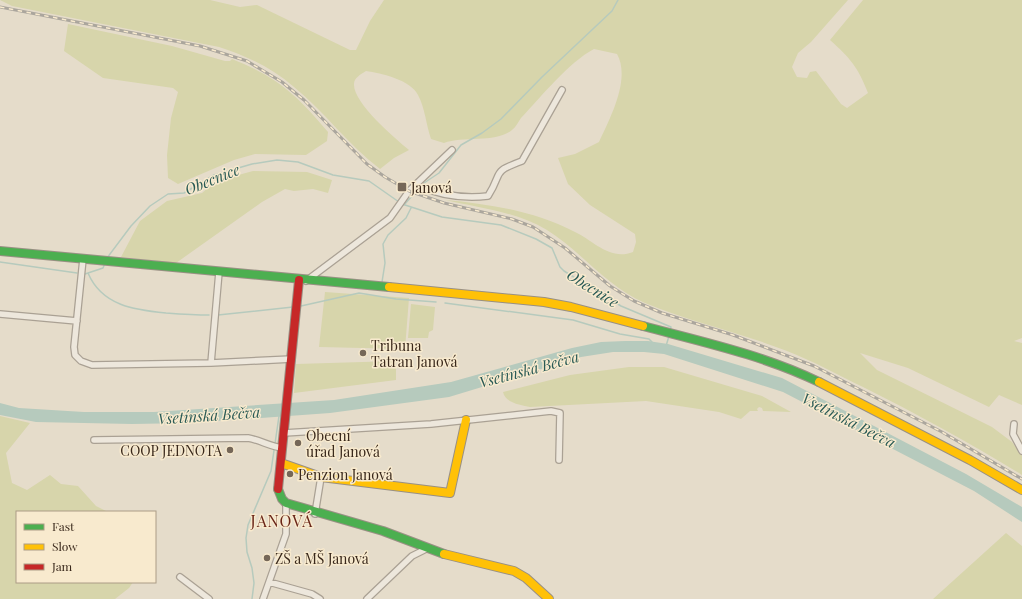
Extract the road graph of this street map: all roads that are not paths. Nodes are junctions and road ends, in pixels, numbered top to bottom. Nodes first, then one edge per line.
1 (562, 90) dead end
2 (452, 150) dead end
3 (416, 185) junction
4 (0, 251) edge
5 (83, 259) junction
6 (219, 272) junction
7 (302, 281) junction
8 (0, 314) edge
9 (77, 321) junction
10 (291, 361) junction
11 (210, 364) junction
12 (466, 420) junction
13 (1014, 424) dead end
14 (284, 431) junction
15 (94, 440) dead end
16 (280, 448) junction
17 (1022, 451) edge
18 (559, 460) dead end
19 (281, 463) junction
20 (321, 477) junction
21 (1022, 490) edge
22 (286, 503) junction
23 (315, 514) junction
24 (428, 548) junction
25 (180, 577) dead end
26 (269, 582) junction
27 (209, 599) edge
28 (263, 599) edge
29 (320, 599) edge
30 (367, 599) edge
31 (549, 599) edge

1 - 3 street
2 - 3 street
3 - 7 street
4 - 5 main road
5 - 6 main road
5 - 9 street
6 - 7 main road
6 - 11 street
7 - 10 main road
7 - 21 main road
8 - 9 street
9 - 11 street
10 - 11 street
10 - 14 main road
12 - 14 street
12 - 18 street
12 - 20 main road
13 - 17 street
14 - 16 main road
15 - 16 street
16 - 19 main road
19 - 20 main road
19 - 22 main road
20 - 23 street
22 - 23 main road
22 - 26 street
23 - 24 main road
24 - 30 street
24 - 31 main road
25 - 27 street
26 - 28 street
26 - 29 street

